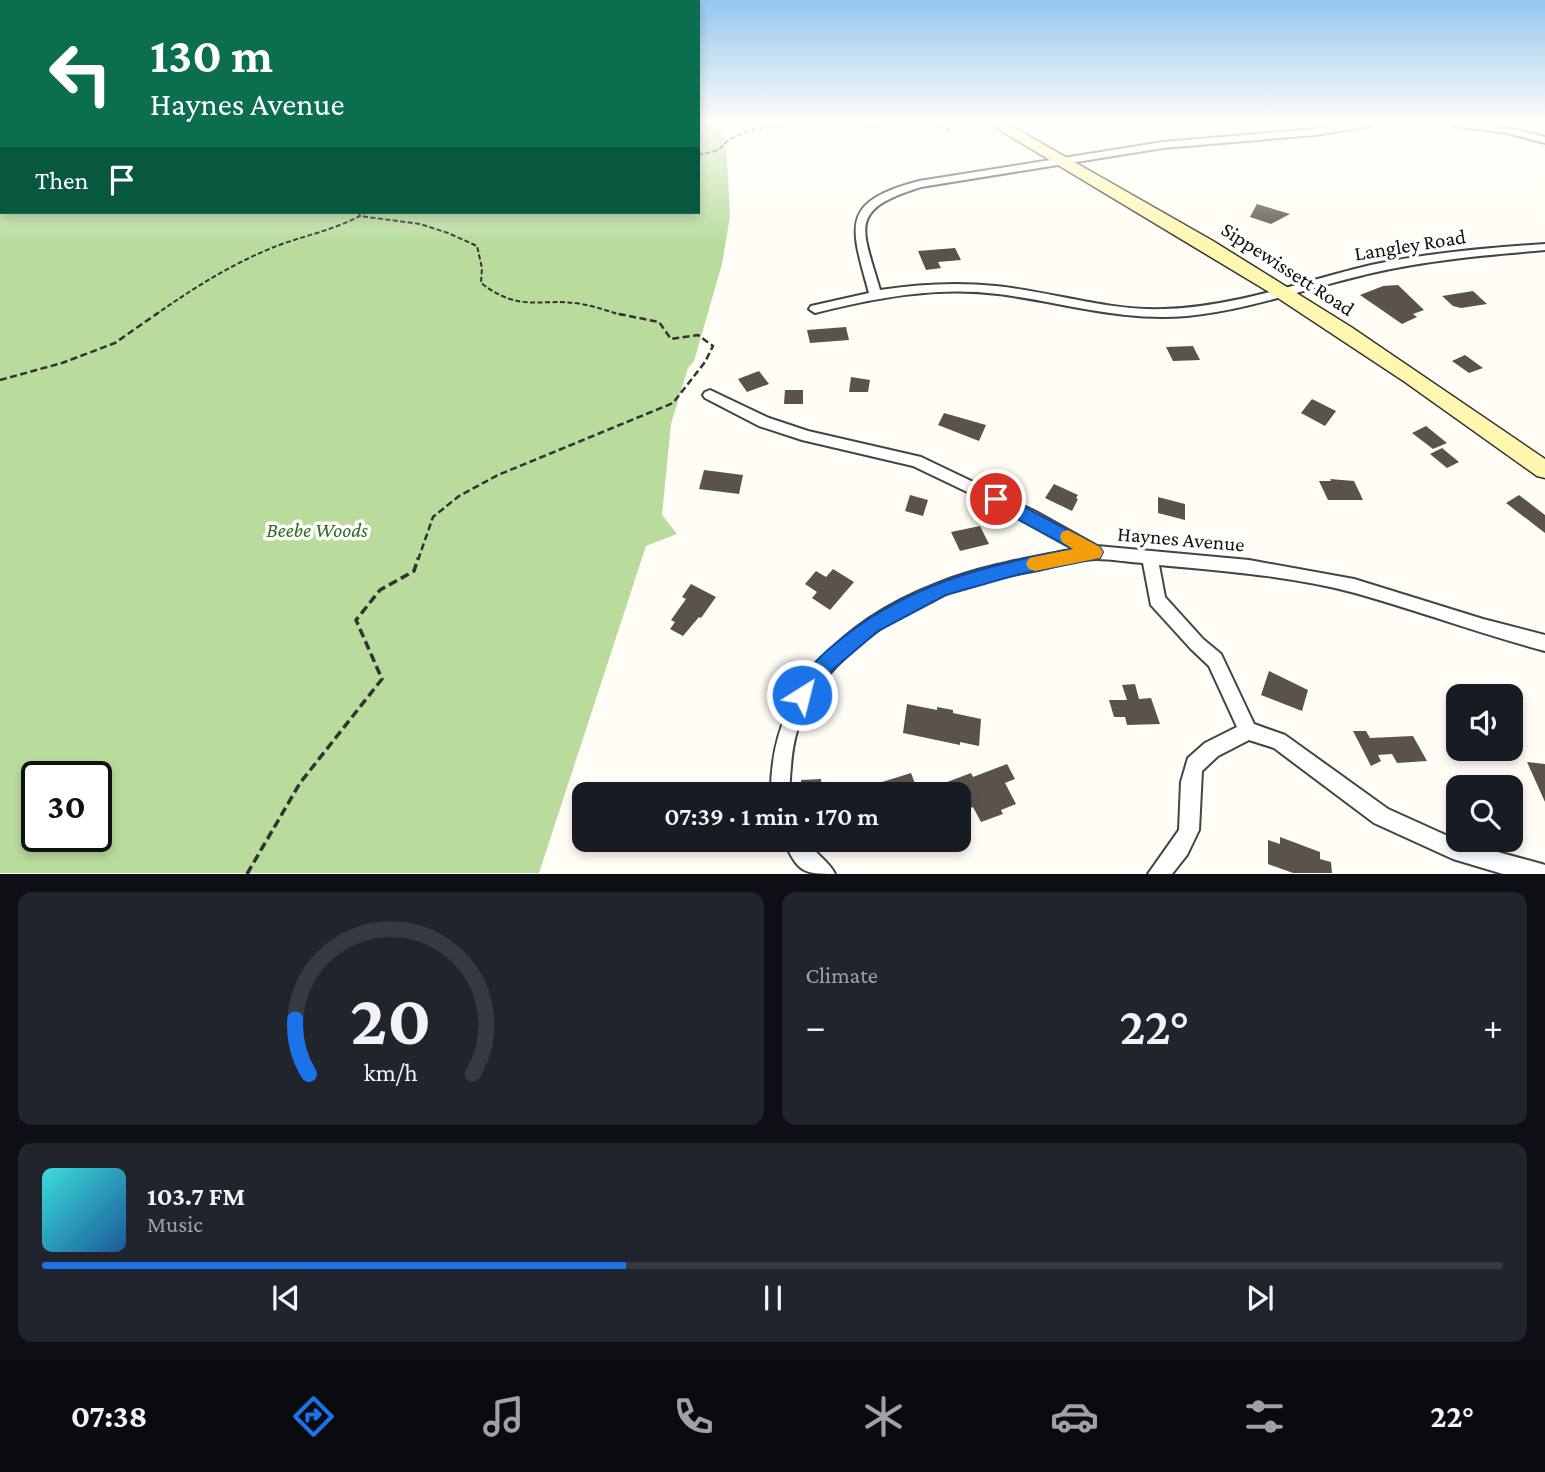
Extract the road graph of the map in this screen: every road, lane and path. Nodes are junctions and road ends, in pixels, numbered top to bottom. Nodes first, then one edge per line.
1 (1039, 164) edge
2 (1068, 164) edge
3 (359, 214) edge
4 (1545, 247) edge
5 (1283, 292) junction
6 (875, 293) junction
7 (816, 309) dead end
8 (0, 380) edge
9 (710, 395) dead end
10 (1545, 470) edge
11 (1094, 552) junction
12 (1150, 556) junction
13 (1545, 643) edge
14 (1248, 731) junction
15 (779, 782) edge
16 (802, 852) edge
17 (247, 873) edge
18 (825, 873) edge
19 (1158, 873) edge
20 (1542, 873) edge

1 - 6 street
2 - 5 main road, Sippewissett Road
3 - 8 path
3 - 17 path
4 - 5 street, Langley Road
5 - 6 street
5 - 10 main road, Sippewissett Road
6 - 7 street
9 - 11 street, Haynes Avenue
11 - 12 street, Haynes Avenue
11 - 15 street
12 - 13 street, Haynes Avenue
12 - 14 street
14 - 19 street
14 - 20 street
16 - 18 street

